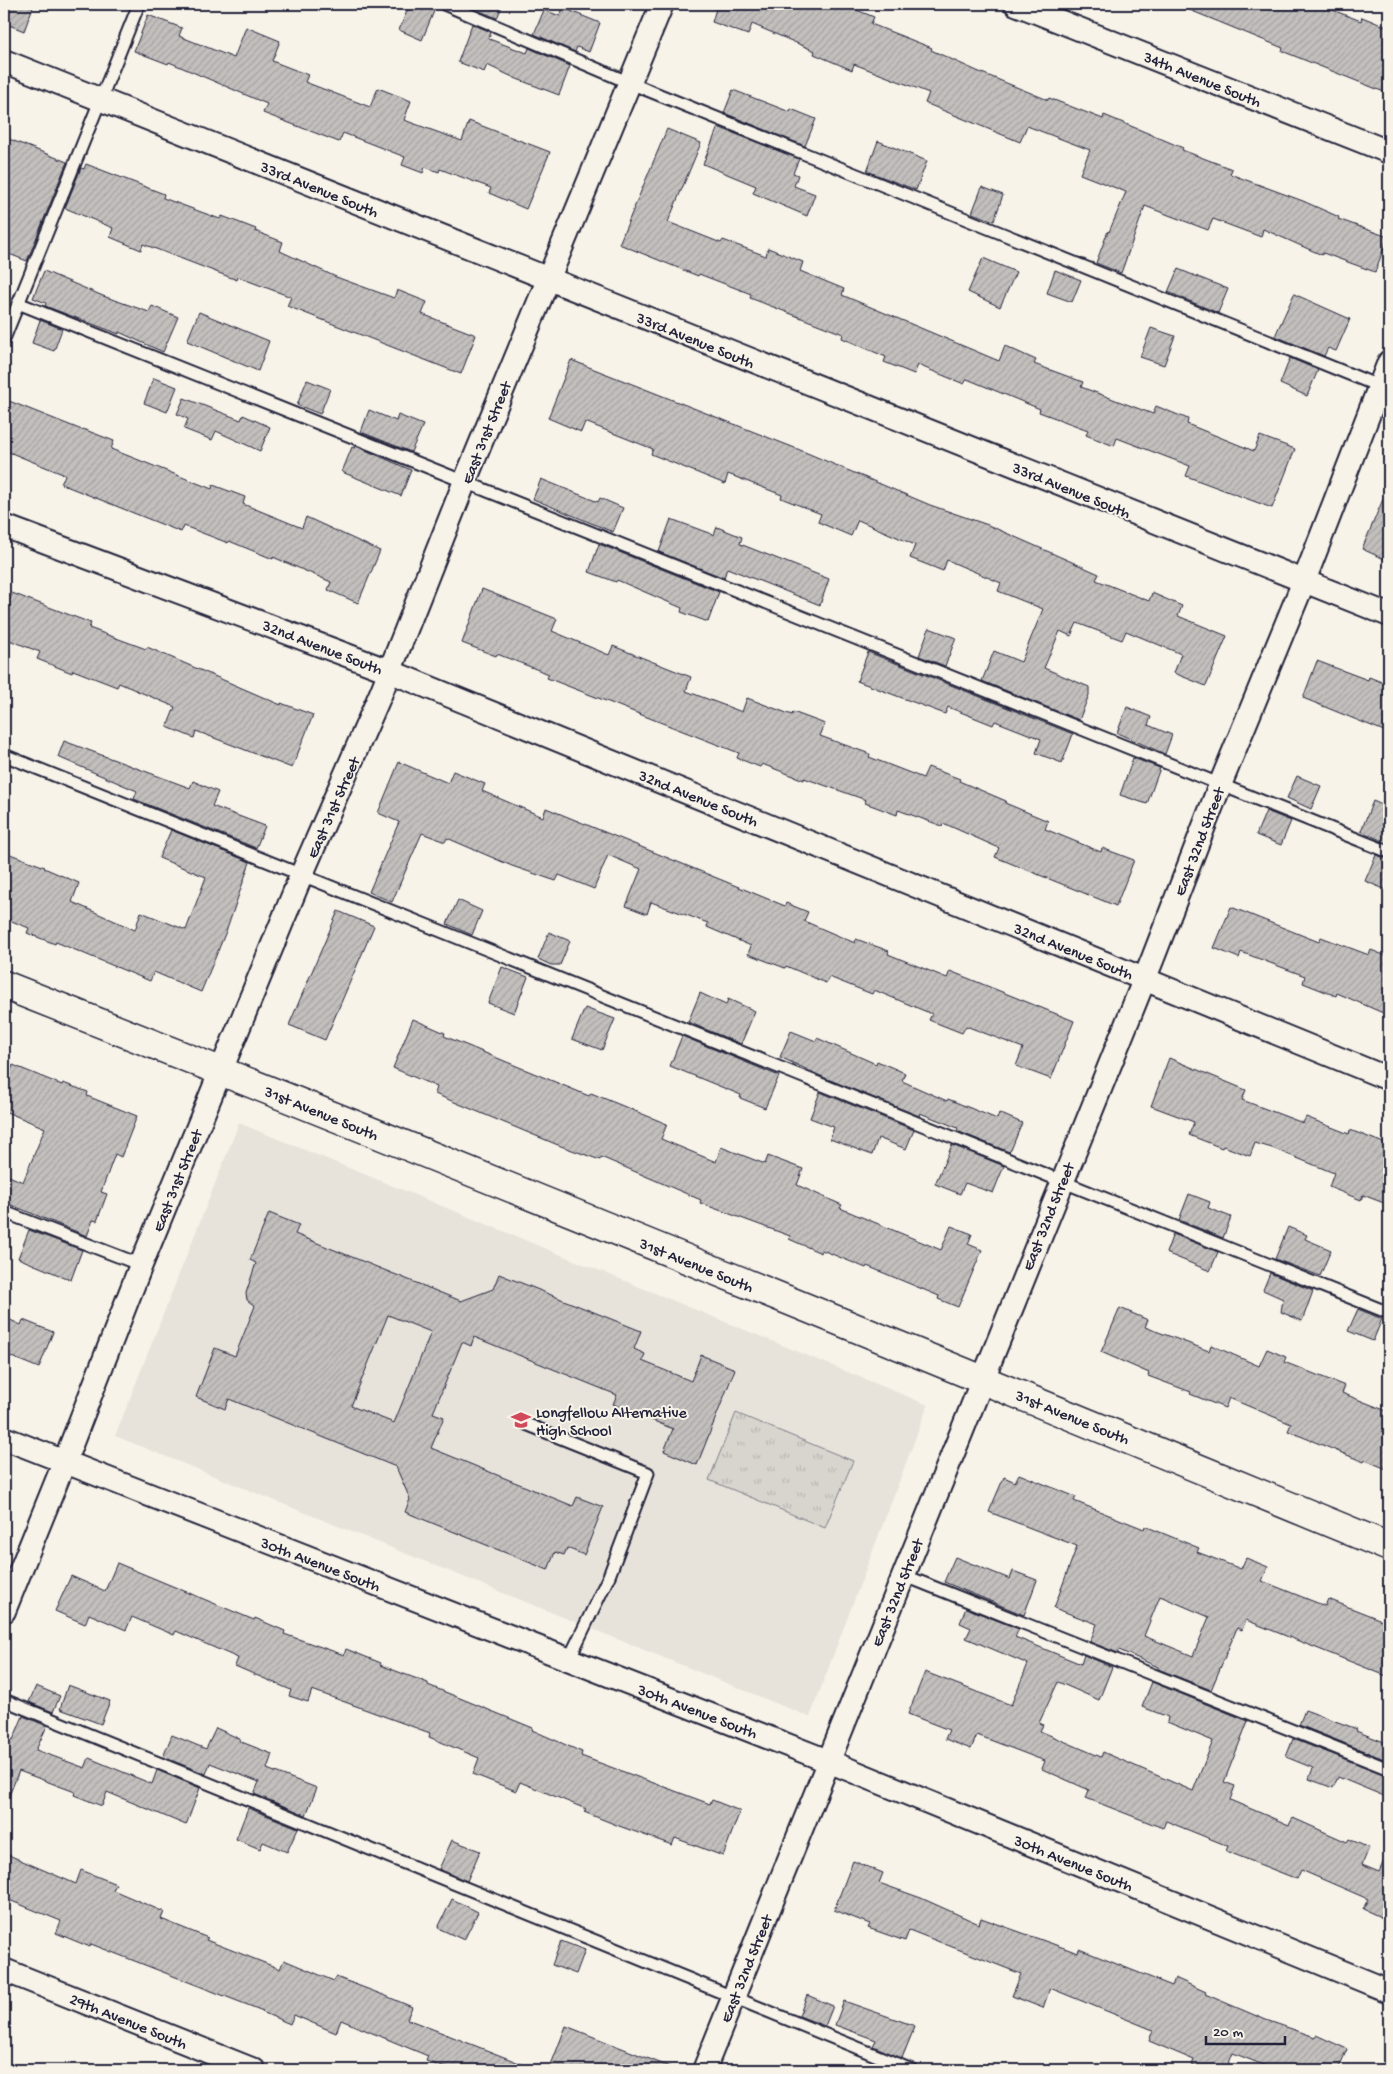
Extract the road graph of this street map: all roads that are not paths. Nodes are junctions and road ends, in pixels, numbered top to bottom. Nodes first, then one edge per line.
1 (140, 4) edge
2 (444, 4) edge
3 (662, 4) edge
4 (1016, 4) edge
5 (4, 61) edge
6 (630, 84) junction
7 (100, 100) junction
8 (1389, 152) edge
9 (548, 280) junction
10 (18, 303) junction
11 (4, 339) edge
12 (1389, 362) edge
13 (1384, 388) edge
14 (465, 481) junction
15 (4, 526) edge
16 (1304, 581) junction
17 (1389, 615) edge
18 (389, 671) junction
19 (4, 755) edge
20 (1220, 785) junction
21 (1389, 852) edge
22 (301, 876) junction
23 (1143, 978) junction
24 (4, 985) edge
25 (221, 1071) junction
26 (1389, 1079) edge
27 (1061, 1182) junction
28 (4, 1212) edge
29 (141, 1265) junction
30 (1389, 1313) edge
31 (982, 1379) junction
32 (526, 1424) dead end
33 (4, 1438) edge
34 (64, 1463) junction
35 (1389, 1547) edge
36 (903, 1575) junction
37 (4, 1611) edge
38 (569, 1659) junction
39 (4, 1700) edge
40 (828, 1761) junction
41 (1389, 1769) edge
42 (4, 1970) edge
43 (1389, 1991) edge
44 (733, 1998) junction
45 (254, 2070) edge
46 (704, 2070) edge
47 (912, 2070) edge

1 - 7 lane
2 - 6 lane
3 - 6 street, East 31st Street
4 - 8 street, 34th Avenue South
5 - 7 street, 33rd Avenue South
6 - 9 street, East 31st Street
6 - 13 lane
7 - 9 street, 33rd Avenue South
7 - 10 lane
9 - 14 street, East 31st Street
9 - 16 street, 33rd Avenue South
10 - 11 lane
10 - 14 lane
12 - 13 street, East 32nd Street
13 - 16 street, East 32nd Street
14 - 18 street, East 31st Street
14 - 20 lane
15 - 18 street, 32nd Avenue South
16 - 17 street, 33rd Avenue South
16 - 20 street, East 32nd Street
18 - 22 street, East 31st Street
18 - 23 street, 32nd Avenue South
19 - 22 lane
20 - 21 lane
20 - 23 street, East 32nd Street
22 - 25 street, East 31st Street
22 - 27 lane
23 - 26 street, 32nd Avenue South
23 - 27 street, East 32nd Street
24 - 25 street, 31st Avenue South
25 - 29 street, East 31st Street
25 - 31 street, 31st Avenue South
27 - 30 lane
27 - 31 street, East 32nd Street
28 - 29 lane
29 - 34 street, East 31st Street
31 - 35 street, 31st Avenue South
31 - 36 street, East 32nd Street
32 - 38 lane
33 - 34 street, 30th Avenue South
34 - 37 street, East 31st Street
34 - 38 street, 30th Avenue South
36 - 40 street, East 32nd Street
36 - 41 lane
38 - 40 street, 30th Avenue South
39 - 44 lane
40 - 43 street, 30th Avenue South
40 - 44 street, East 32nd Street
42 - 45 street, 29th Avenue South
44 - 46 street, East 32nd Street
44 - 47 lane

